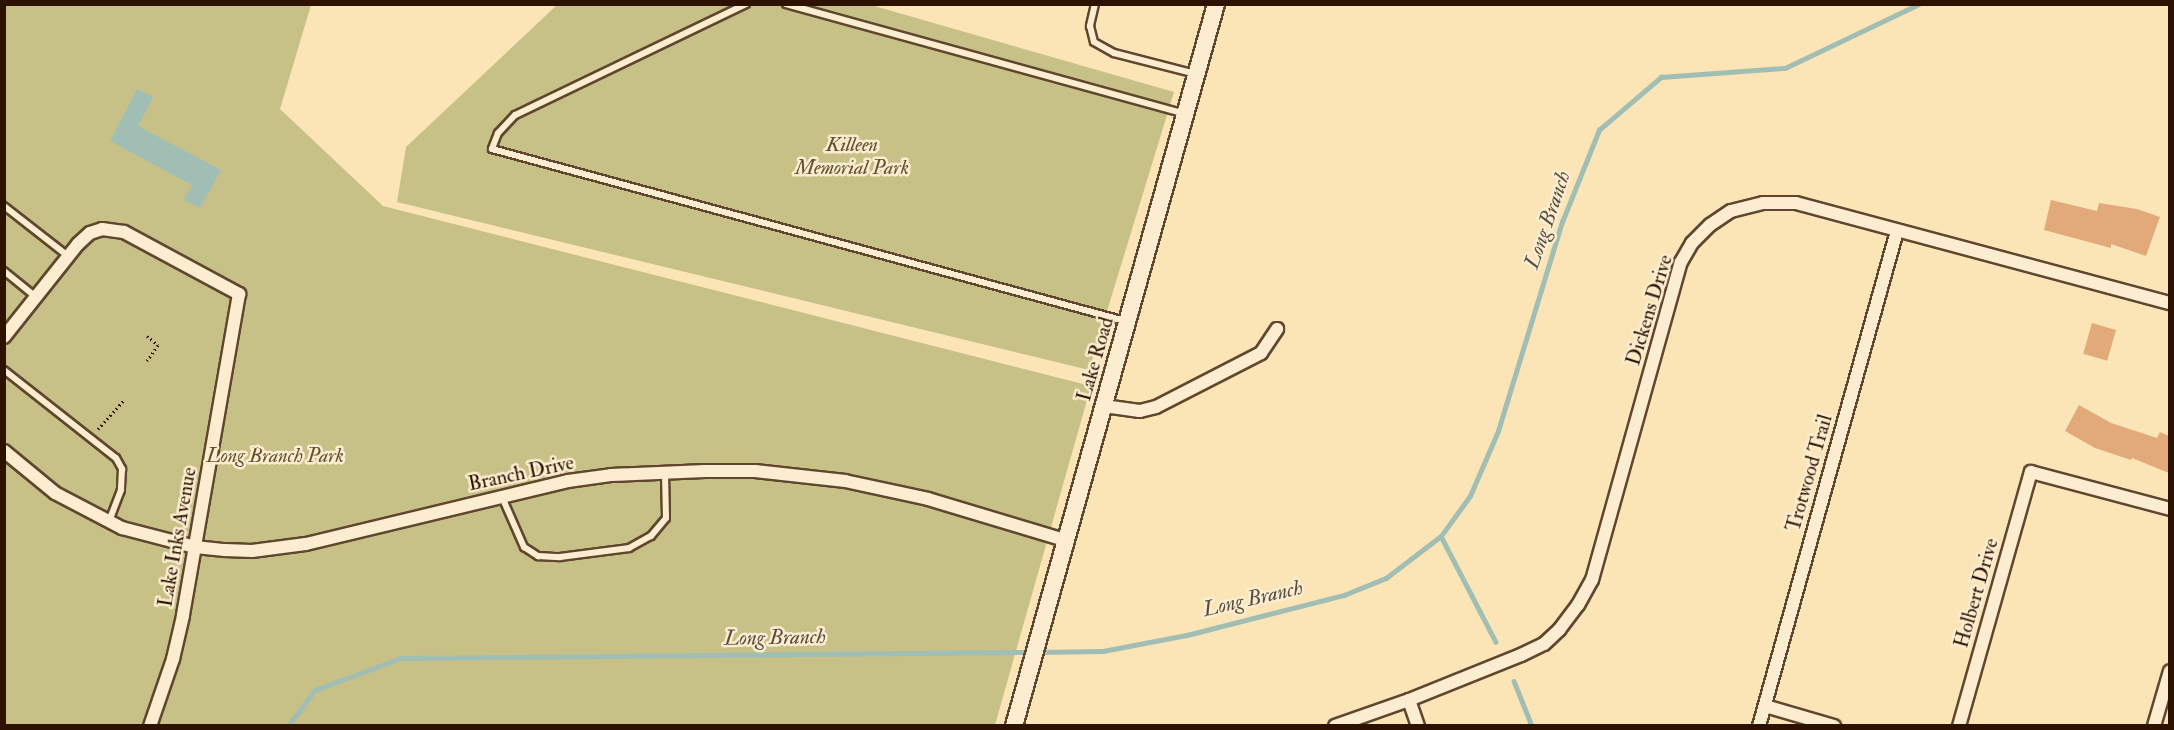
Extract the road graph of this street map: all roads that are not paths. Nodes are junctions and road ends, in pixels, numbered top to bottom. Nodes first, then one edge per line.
1 (746, 4) edge
2 (786, 4) edge
3 (1095, 4) edge
4 (1216, 4) edge
5 (1196, 74) junction
6 (1187, 114) junction
7 (4, 206) edge
8 (1897, 231) junction
9 (68, 256) junction
10 (4, 271) edge
11 (36, 297) junction
12 (2169, 303) edge
13 (1128, 322) junction
14 (1277, 328) dead end
15 (4, 337) edge
16 (4, 370) edge
17 (1104, 406) junction
18 (4, 451) edge
19 (665, 472) junction
20 (502, 495) junction
21 (2169, 509) edge
22 (109, 522) junction
23 (1068, 541) junction
24 (195, 547) junction
25 (2169, 671) edge
26 (1409, 700) junction
27 (1765, 706) junction
28 (150, 726) edge
29 (1014, 726) edge
30 (1335, 726) edge
31 (1418, 726) edge
32 (1759, 726) edge
33 (1834, 726) edge
34 (1959, 726) edge
35 (2154, 726) edge

1 - 13 lane
2 - 6 lane
3 - 5 lane
4 - 5 street, Lake Road
5 - 6 street, Lake Road
6 - 13 street, Lake Road
7 - 9 lane
8 - 12 street, Dickens Drive
8 - 26 street, Dickens Drive
8 - 27 street, Trotwood Trail
9 - 11 street, Lake Inks Avenue
9 - 24 street, Lake Inks Avenue
10 - 11 lane
11 - 15 street, Lake Inks Avenue
13 - 17 street, Lake Road
14 - 17 street
16 - 22 lane
17 - 23 street, Lake Road
18 - 22 street, Branch Drive
19 - 20 street, Branch Drive
19 - 20 lane
19 - 23 street, Branch Drive
20 - 24 street, Branch Drive
21 - 34 street, Holbert Drive
22 - 24 street, Branch Drive
23 - 29 street, Lake Road
24 - 28 street, Lake Inks Avenue
25 - 35 street
26 - 30 street, Dickens Drive
26 - 31 street
27 - 32 street, Trotwood Trail
27 - 33 street

